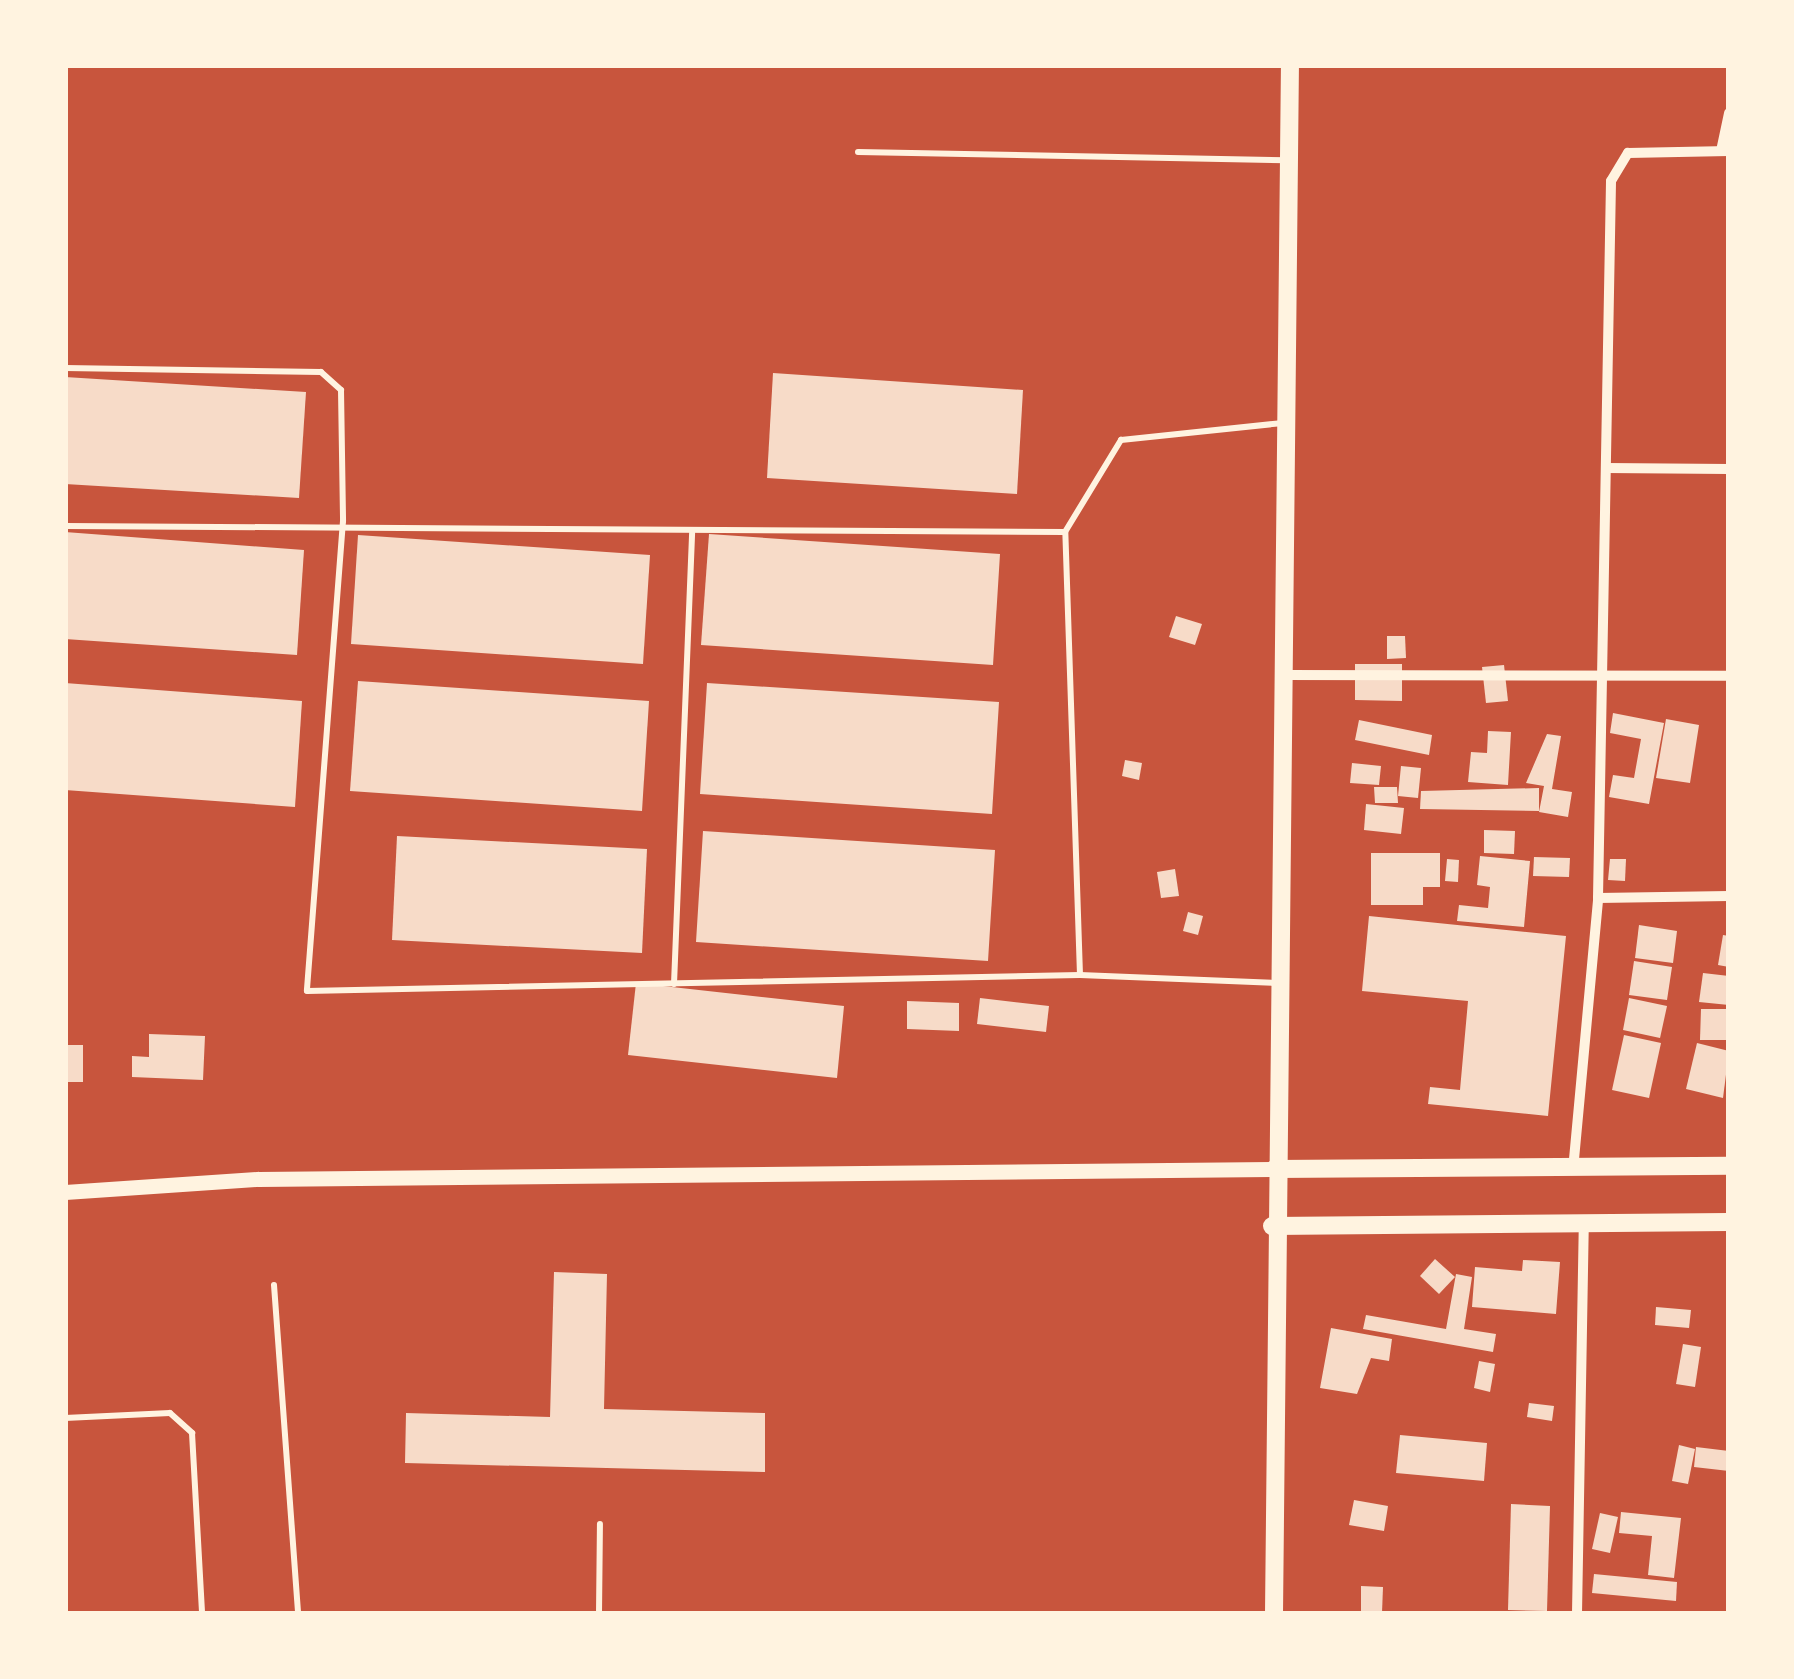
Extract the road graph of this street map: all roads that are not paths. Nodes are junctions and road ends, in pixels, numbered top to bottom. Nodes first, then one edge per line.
1 (1290, 65) edge
2 (1729, 113) edge
3 (1725, 151) edge
4 (858, 152) dead end
5 (1288, 160) junction
6 (65, 368) edge
7 (1284, 423) junction
8 (1606, 468) junction
9 (1729, 469) edge
10 (343, 521) junction
11 (65, 526) edge
12 (692, 532) junction
13 (1065, 532) junction
14 (1286, 675) junction
15 (1602, 676) junction
16 (1729, 676) edge
17 (1729, 896) edge
18 (1598, 898) junction
19 (1080, 975) junction
20 (674, 984) junction
21 (1279, 984) junction
22 (1729, 1166) edge
23 (1274, 1169) junction
24 (1573, 1170) junction
25 (65, 1192) edge
26 (1729, 1222) edge
27 (1584, 1224) junction
28 (1272, 1226) junction
29 (274, 1284) dead end
30 (65, 1418) edge
31 (600, 1524) dead end
32 (202, 1614) edge
33 (298, 1614) edge
34 (600, 1614) edge
35 (1274, 1614) edge
36 (1577, 1614) edge

1 - 5 main road
2 - 3 street
3 - 8 street
4 - 5 lane
5 - 7 main road
6 - 10 lane
7 - 13 lane
7 - 14 main road
8 - 9 street
8 - 15 street
10 - 11 lane
10 - 12 lane
10 - 20 lane
12 - 13 lane
12 - 20 lane
13 - 19 lane
14 - 15 street
14 - 21 main road
15 - 16 street
15 - 18 street
17 - 18 street
18 - 24 street
19 - 20 lane
19 - 21 lane
21 - 23 main road
22 - 24 main road
23 - 24 main road
23 - 25 street
23 - 28 main road
26 - 27 main road
27 - 28 main road
27 - 36 street
28 - 35 main road
29 - 33 lane
30 - 32 lane
31 - 34 lane

